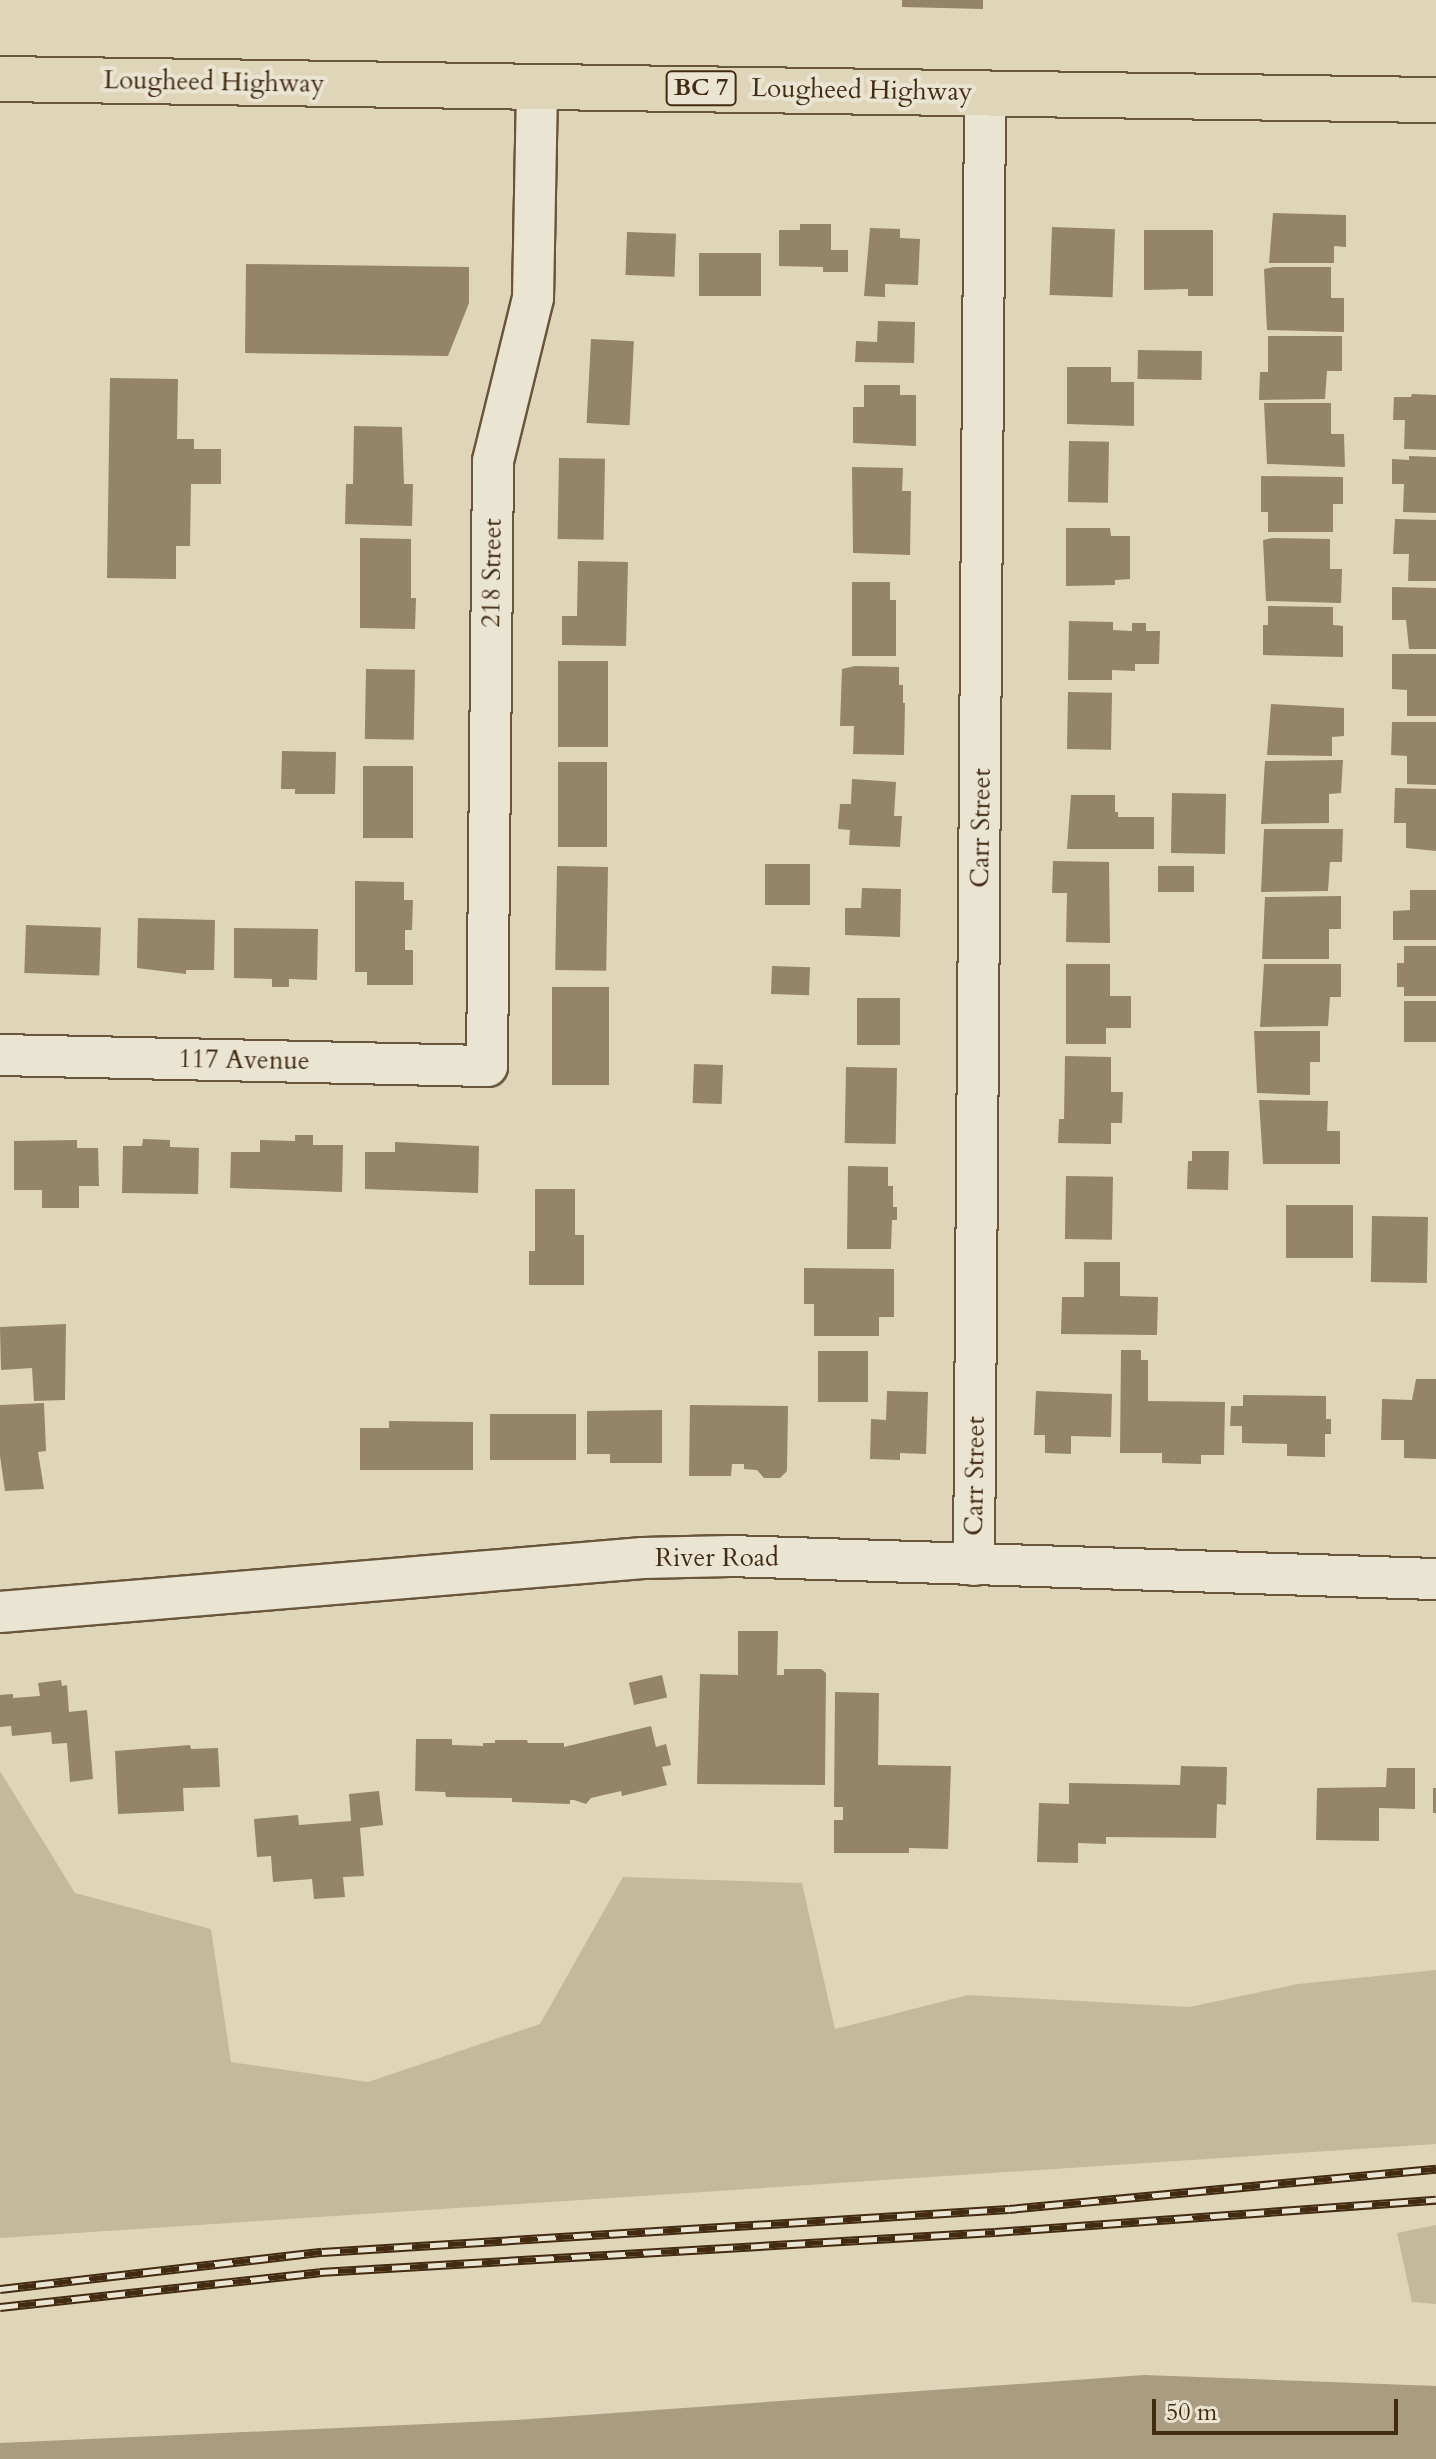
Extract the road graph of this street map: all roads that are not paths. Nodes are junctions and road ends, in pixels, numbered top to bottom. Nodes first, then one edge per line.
1 (0, 79) edge
2 (537, 86) junction
3 (985, 92) junction
4 (1436, 100) edge
5 (0, 1055) edge
6 (487, 1066) joint
7 (974, 1565) junction
8 (1436, 1579) edge
9 (0, 1612) edge

1 - 2 highway, Lougheed Highway / BC 7
2 - 3 highway, Lougheed Highway / BC 7
2 - 6 street, 218 Street
3 - 4 highway, Lougheed Highway / BC 7
3 - 7 street, Carr Street
5 - 6 street, 117 Avenue
7 - 8 street, River Road
7 - 9 street, River Road

